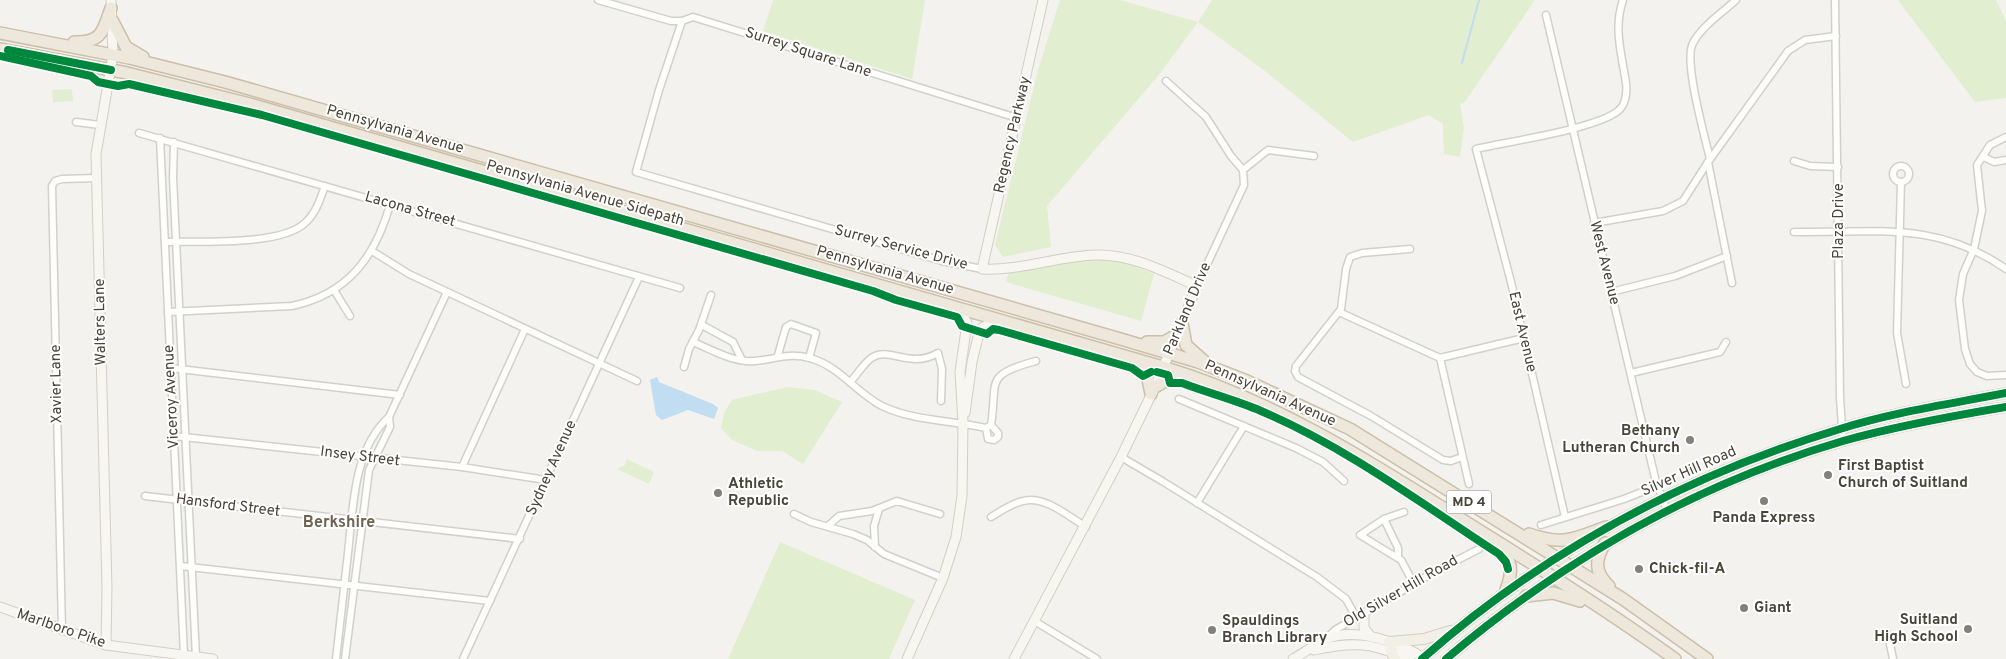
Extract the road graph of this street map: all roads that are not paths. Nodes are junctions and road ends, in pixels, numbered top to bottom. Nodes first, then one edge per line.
1 (598, 0) edge
2 (1043, 0) edge
3 (1623, 0) edge
4 (1736, 0) edge
5 (1834, 0) edge
6 (111, 4) edge
7 (1546, 15) dead end
8 (112, 20) junction
9 (682, 21) junction
10 (0, 33) edge
11 (1836, 36) junction
12 (44, 41) junction
13 (0, 49) edge
14 (113, 55) junction
15 (168, 67) junction
16 (111, 70) junction
17 (1166, 80) dead end
18 (1017, 118) junction
19 (76, 122) dead end
20 (100, 125) junction
21 (1571, 128) junction
22 (139, 133) dead end
23 (2006, 136) edge
24 (160, 138) junction
25 (174, 142) junction
26 (1314, 156) dead end
27 (1984, 157) junction
28 (2006, 160) edge
29 (1709, 161) junction
30 (1794, 161) dead end
31 (1838, 167) junction
32 (1243, 170) junction
33 (97, 178) junction
34 (1901, 182) dead end
35 (325, 186) junction
36 (390, 204) junction
37 (1594, 223) junction
38 (1794, 232) dead end
39 (1839, 232) junction
40 (1899, 232) junction
41 (165, 242) junction
42 (176, 242) junction
43 (1410, 249) dead end
44 (1974, 249) junction
45 (372, 251) junction
46 (1727, 256) junction
47 (982, 269) junction
48 (2006, 269) edge
49 (639, 277) junction
50 (1732, 283) dead end
51 (1197, 286) junction
52 (680, 288) dead end
53 (334, 290) junction
54 (447, 292) junction
55 (1611, 292) junction
56 (712, 295) dead end
57 (953, 307) junction
58 (168, 312) junction
59 (180, 312) junction
60 (1339, 312) junction
61 (350, 316) dead end
62 (702, 325) junction
63 (1018, 326) junction
64 (525, 329) junction
65 (1180, 329) junction
66 (1524, 338) junction
67 (1124, 340) junction
68 (692, 342) junction
69 (1726, 342) dead end
70 (1169, 353) junction
71 (778, 355) junction
72 (809, 358) junction
73 (1131, 358) junction
74 (1440, 358) junction
75 (742, 360) junction
76 (1036, 361) dead end
77 (600, 364) junction
78 (684, 367) dead end
79 (1163, 367) junction
80 (171, 368) junction
81 (182, 368) junction
82 (1216, 369) junction
83 (1631, 373) junction
84 (2006, 375) edge
85 (638, 381) dead end
86 (851, 381) junction
87 (1203, 381) junction
88 (1906, 384) dead end
89 (1153, 390) junction
90 (2006, 393) edge
91 (400, 394) junction
92 (1179, 399) dead end
93 (941, 401) dead end
94 (2006, 406) edge
95 (389, 417) junction
96 (963, 423) junction
97 (1244, 426) junction
98 (1840, 429) junction
99 (174, 436) junction
100 (186, 437) junction
101 (1843, 441) junction
102 (364, 457) junction
103 (1462, 457) junction
104 (376, 458) junction
105 (1121, 458) junction
106 (462, 467) junction
107 (546, 480) junction
108 (1344, 481) dead end
109 (1469, 484) dead end
110 (1658, 486) junction
111 (145, 496) dead end
112 (1662, 498) junction
113 (177, 500) junction
114 (188, 502) junction
115 (1197, 504) junction
116 (879, 509) junction
117 (1667, 510) junction
118 (1404, 512) dead end
119 (794, 514) dead end
120 (940, 514) dead end
121 (991, 517) dead end
122 (1565, 517) junction
123 (1384, 519) junction
124 (351, 520) junction
125 (362, 521) junction
126 (1541, 525) dead end
127 (828, 526) junction
128 (1086, 527) junction
129 (1606, 527) junction
130 (1510, 528) junction
131 (1482, 532) junction
132 (520, 539) junction
133 (1604, 543) junction
134 (875, 547) junction
135 (1479, 549) dead end
136 (1556, 557) junction
137 (1398, 558) junction
138 (181, 566) junction
139 (1569, 566) junction
140 (191, 567) junction
141 (1539, 568) junction
142 (1553, 577) junction
143 (943, 578) junction
144 (344, 584) junction
145 (354, 584) junction
146 (1414, 584) junction
147 (1506, 590) junction
148 (1526, 596) junction
149 (1623, 599) junction
150 (490, 601) junction
151 (0, 607) edge
152 (1360, 615) junction
153 (1618, 620) junction
154 (1036, 622) junction
155 (1458, 627) junction
156 (62, 630) junction
157 (1888, 634) dead end
158 (1371, 637) junction
159 (1325, 644) junction
160 (106, 645) junction
161 (1392, 651) edge
162 (184, 655) junction
163 (196, 657) junction
164 (213, 659) edge
165 (336, 659) edge
166 (345, 659) edge
167 (464, 659) edge
168 (907, 659) edge
169 (1014, 659) edge
170 (1097, 659) edge
171 (1293, 659) edge
172 (1410, 659) edge
173 (1424, 659) edge
174 (1446, 659) edge
175 (1675, 659) edge
176 (1708, 659) edge
177 (1893, 659) edge

1 - 9 street, Surrey Square Lane
2 - 18 street, Regency Parkway
3 - 21 street
4 - 29 street
5 - 11 street, Plaza Drive
6 - 8 street, Walters Lane
6 - 12 highway
7 - 21 street, West Avenue
8 - 14 street, Walters Lane
8 - 15 highway
9 - 18 street, Surrey Square Lane
9 - 47 street, Surrey Service Drive
10 - 12 highway, Pennsylvania Avenue / MD 4
11 - 29 street
11 - 31 street, Plaza Drive
12 - 14 highway, Pennsylvania Avenue / MD 4
13 - 16 highway, Pennsylvania Avenue / MD 4
14 - 15 highway, Pennsylvania Avenue / MD 4
14 - 16 street, Walters Lane
15 - 67 highway, Pennsylvania Avenue / MD 4
16 - 20 street, Walters Lane
16 - 57 highway, Pennsylvania Avenue / MD 4
17 - 32 street
18 - 47 street, Regency Parkway
19 - 20 street
20 - 33 street, Walters Lane
21 - 37 street, West Avenue
21 - 66 street, East Avenue
22 - 24 street, Lacona Street
23 - 27 street
24 - 25 street, Lacona Street
24 - 41 street, Viceroy Avenue
25 - 35 street, Lacona Street
25 - 42 street, Viceroy Avenue
26 - 32 street
27 - 28 street
27 - 44 street
29 - 37 street
29 - 46 street
30 - 31 street
31 - 39 street, Plaza Drive
32 - 51 street, Parkland Drive
33 - 156 street, Xavier Lane
33 - 160 street, Walters Lane
34 - 40 street
35 - 36 street, Lacona Street
35 - 42 street
36 - 45 street
36 - 49 street, Lacona Street
37 - 55 street, West Avenue
38 - 39 street
39 - 40 street
39 - 98 street, Plaza Drive
40 - 44 street
40 - 88 street
41 - 42 street
41 - 58 street, Viceroy Avenue
42 - 59 street, Viceroy Avenue
43 - 60 street
44 - 48 street
44 - 84 street
45 - 53 street
45 - 54 street
46 - 50 street
46 - 55 street
47 - 51 street, Surrey Service Drive
49 - 52 street, Lacona Street
49 - 77 street, Sydney Avenue
51 - 65 street, Parkland Drive
53 - 59 street
53 - 61 street
54 - 64 street
54 - 91 street
55 - 83 street, West Avenue
56 - 62 street
57 - 63 highway, Pennsylvania Avenue / MD 4
57 - 96 street
58 - 59 street
58 - 80 street, Viceroy Avenue
59 - 81 street, Viceroy Avenue
60 - 74 street
60 - 103 street
62 - 68 street
62 - 75 street
63 - 73 highway, Pennsylvania Avenue / MD 4
63 - 96 street
64 - 77 street
64 - 106 street
65 - 67 highway
65 - 70 street, Parkland Drive
65 - 82 highway
66 - 74 street
66 - 122 street, East Avenue
67 - 70 highway, Pennsylvania Avenue / MD 4
68 - 75 street
68 - 78 street
69 - 83 street
70 - 79 street, Parkland Drive
70 - 82 highway, Pennsylvania Avenue / MD 4
71 - 72 street
71 - 72 street
71 - 75 street
72 - 86 street
73 - 79 highway, Pennsylvania Avenue / MD 4
73 - 89 highway
74 - 103 street
76 - 96 street
77 - 85 street
77 - 107 street, Sydney Avenue
79 - 87 highway, Pennsylvania Avenue / MD 4
79 - 89 street, Parkland Drive
80 - 81 street
80 - 99 street, Viceroy Avenue
81 - 91 street
81 - 100 street, Viceroy Avenue
82 - 130 highway, Pennsylvania Avenue / MD 4
83 - 110 street, West Avenue
86 - 93 street
86 - 96 street
87 - 89 highway
87 - 131 highway, Pennsylvania Avenue / MD 4
89 - 105 street, Parkland Drive
90 - 98 main road, Silver Hill Road
91 - 95 street
92 - 97 street
94 - 101 main road, Silver Hill Road
95 - 102 street
95 - 104 street
96 - 143 street
97 - 108 street
97 - 115 street
98 - 101 street, Plaza Drive
98 - 112 main road, Silver Hill Road
99 - 100 street, Insey Street
99 - 113 street, Viceroy Avenue
100 - 102 street, Insey Street
100 - 114 street, Viceroy Avenue
101 - 117 main road, Silver Hill Road
102 - 104 street, Insey Street
102 - 124 street
103 - 109 street
104 - 106 street, Insey Street
104 - 125 street
105 - 115 street
105 - 128 street, Parkland Drive
106 - 107 street, Insey Street
107 - 132 street, Sydney Avenue
110 - 112 street, West Avenue
110 - 122 street
111 - 113 street, Hansford Street
112 - 117 street, West Avenue
112 - 129 main road, Silver Hill Road
113 - 114 street, Hansford Street
113 - 138 street, Viceroy Avenue
114 - 124 street, Hansford Street
114 - 140 street, Viceroy Avenue
115 - 152 street
116 - 120 street
116 - 127 street
116 - 134 street
117 - 133 main road, Silver Hill Road
118 - 123 street
119 - 127 street
121 - 128 street
122 - 126 street
123 - 137 street
123 - 137 street
124 - 125 street, Hansford Street
124 - 144 street
125 - 132 street, Hansford Street
125 - 145 street
127 - 134 street
128 - 154 street, Parkland Drive
129 - 130 highway
129 - 136 main road, Silver Hill Road
130 - 136 highway, Pennsylvania Avenue / MD 4
131 - 141 highway, Pennsylvania Avenue / MD 4
131 - 147 highway
132 - 150 street, Sydney Avenue
133 - 139 main road, Silver Hill Road
133 - 149 highway
134 - 143 street
135 - 146 street, Old Silver Hill Road
136 - 139 highway, Pennsylvania Avenue / MD 4
136 - 141 main road, Silver Hill Road
137 - 146 street
138 - 140 street
138 - 162 street, Viceroy Avenue
139 - 142 main road, Silver Hill Road
139 - 149 highway, Pennsylvania Avenue / MD 4
140 - 144 street
140 - 163 street, Viceroy Avenue
141 - 142 highway, Pennsylvania Avenue / MD 4
141 - 147 main road, Silver Hill Road
142 - 148 main road, Silver Hill Road
142 - 153 highway, Pennsylvania Avenue / MD 4
143 - 168 street
144 - 145 street
144 - 165 street
145 - 150 street
145 - 166 street
146 - 152 street, Old Silver Hill Road
147 - 155 main road, Silver Hill Road
148 - 153 highway
148 - 174 main road, Silver Hill Road
149 - 176 highway, Pennsylvania Avenue / MD 4
150 - 167 street, Sydney Avenue
151 - 156 street, Marlboro Pike
152 - 158 street
152 - 159 street, Old Silver Hill Road
153 - 175 highway, Pennsylvania Avenue / MD 4
154 - 169 street, Parkland Drive
154 - 170 street
155 - 161 main road
155 - 173 main road, Silver Hill Road
156 - 160 street, Marlboro Pike
157 - 177 street
158 - 159 street, Old Silver Hill Road
158 - 161 street, Old Silver Hill Road
159 - 161 street, Old Silver Hill Road
159 - 171 street, Old Silver Hill Road
160 - 162 street, Marlboro Pike
161 - 172 street, Old Silver Hill Road
161 - 173 street, Old Silver Hill Road
162 - 163 street, Marlboro Pike
163 - 164 street, Marlboro Pike

